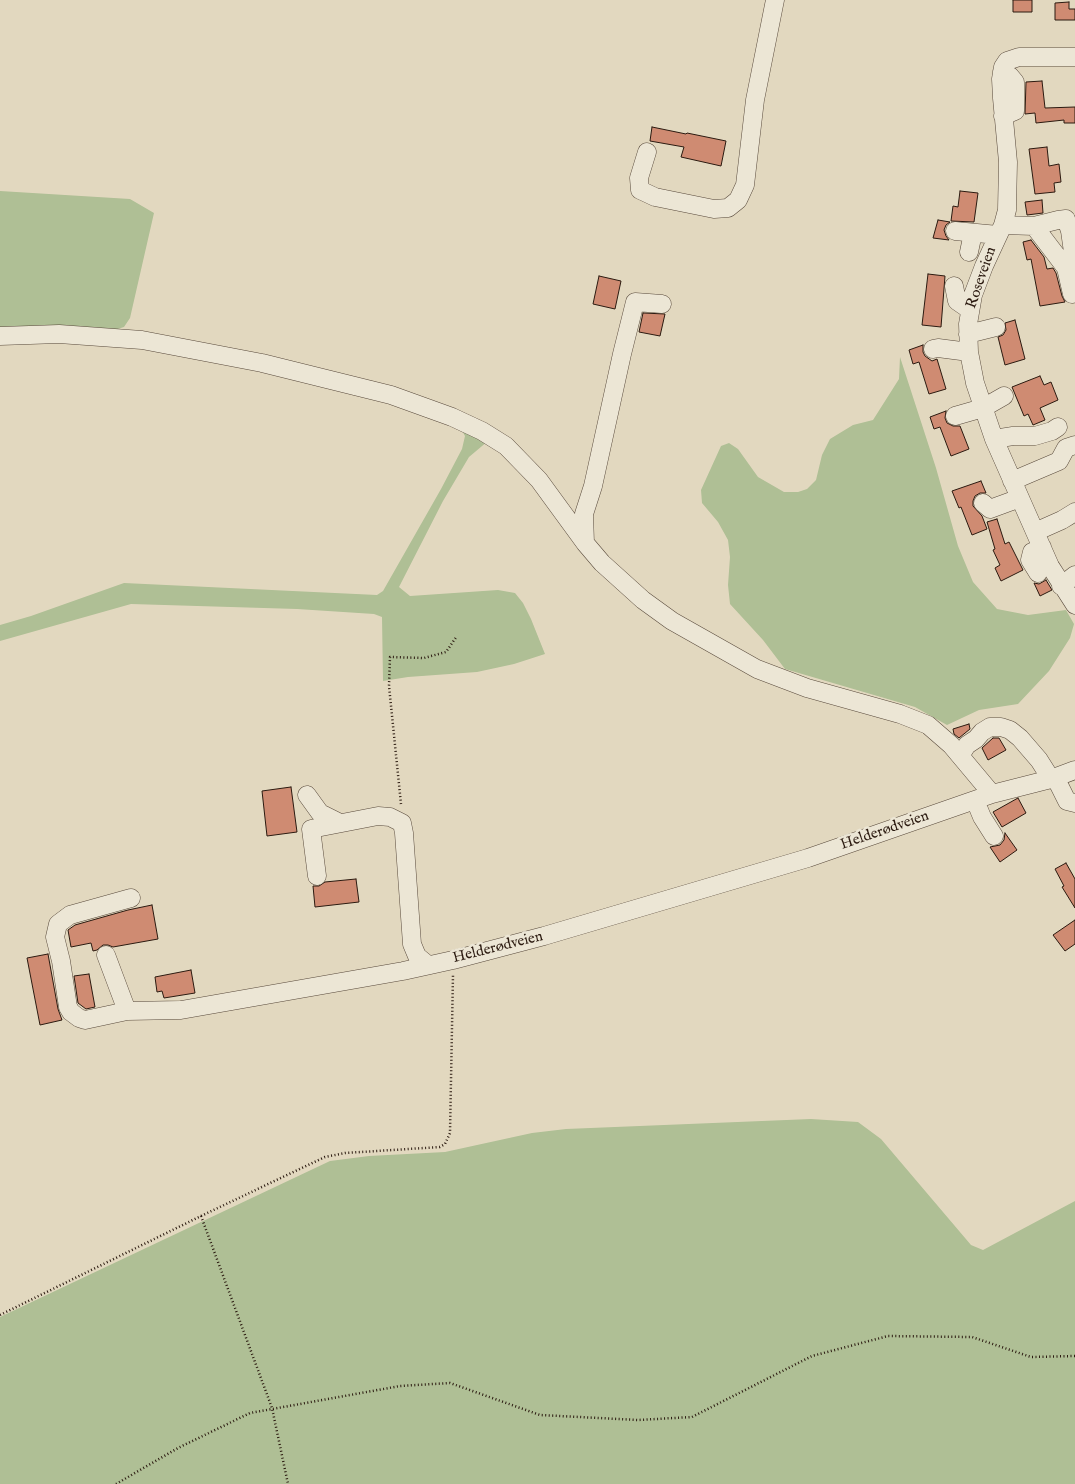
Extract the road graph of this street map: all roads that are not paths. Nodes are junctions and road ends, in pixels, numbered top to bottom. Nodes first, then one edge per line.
1 (775, 0) edge
2 (1075, 57) edge
3 (647, 152) dead end
4 (1071, 219) edge
5 (1017, 224) junction
6 (954, 231) dead end
7 (973, 233) junction
8 (969, 252) dead end
9 (1075, 266) edge
10 (954, 286) dead end
11 (1072, 294) dead end
12 (662, 304) dead end
13 (970, 310) junction
14 (996, 327) dead end
15 (968, 334) junction
16 (0, 336) edge
17 (933, 349) dead end
18 (969, 352) junction
19 (1004, 396) dead end
20 (983, 408) junction
21 (955, 416) dead end
22 (1058, 428) dead end
23 (994, 439) junction
24 (1075, 445) edge
25 (1012, 481) junction
26 (1020, 498) junction
27 (983, 503) dead end
28 (1075, 512) edge
29 (1038, 540) junction
30 (585, 543) junction
31 (1038, 573) dead end
32 (1068, 580) edge
33 (1075, 605) edge
34 (960, 756) junction
35 (1075, 770) edge
36 (1060, 783) edge
37 (992, 794) junction
38 (307, 795) dead end
39 (975, 800) junction
40 (1075, 802) edge
41 (338, 822) junction
42 (994, 836) dead end
43 (317, 876) dead end
44 (131, 898) dead end
45 (106, 955) dead end
46 (428, 966) junction
47 (127, 1011) junction

1 - 3 street
2 - 5 street, Roseveien
4 - 5 street
4 - 9 street
5 - 7 street
5 - 11 street
5 - 13 street, Roseveien
6 - 7 street
7 - 8 street
10 - 13 street
12 - 30 street
13 - 15 street, Roseveien
14 - 15 street
15 - 18 street, Roseveien
16 - 30 street
17 - 18 street
18 - 20 street, Roseveien
19 - 20 street
20 - 21 street
20 - 23 street, Roseveien
22 - 23 street
23 - 25 street, Roseveien
24 - 25 street
25 - 26 street, Roseveien
26 - 27 street
26 - 29 street, Roseveien
28 - 29 street
29 - 31 street
29 - 32 street, Roseveien
30 - 34 street
32 - 33 street, Roseveien
34 - 36 street
34 - 37 street
35 - 36 street, Helderødveien
36 - 37 street, Helderødveien
36 - 40 street
37 - 39 street, Helderødveien
38 - 41 street
39 - 42 street
39 - 46 street, Helderødveien
41 - 43 street
41 - 46 street
44 - 47 street, Helderødveien
45 - 47 street
46 - 47 street, Helderødveien

